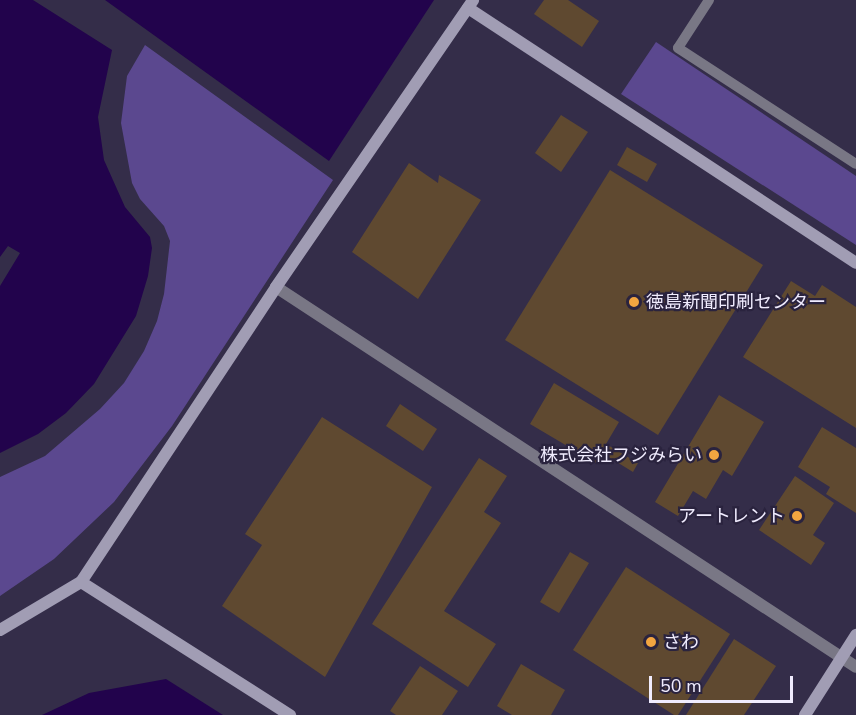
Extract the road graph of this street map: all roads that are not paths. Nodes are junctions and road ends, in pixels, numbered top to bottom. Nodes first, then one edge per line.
1 (709, 0) edge
2 (470, 4) edge
3 (856, 164) edge
4 (856, 263) edge
5 (276, 287) junction
6 (81, 582) junction
7 (0, 630) edge
8 (856, 635) edge
9 (842, 657) junction
10 (856, 667) edge
11 (290, 715) edge
12 (805, 715) edge

1 - 3 lane
2 - 4 street
2 - 5 street
5 - 6 street
5 - 9 street
6 - 7 street
6 - 11 street
8 - 9 street
9 - 10 street
9 - 12 street

